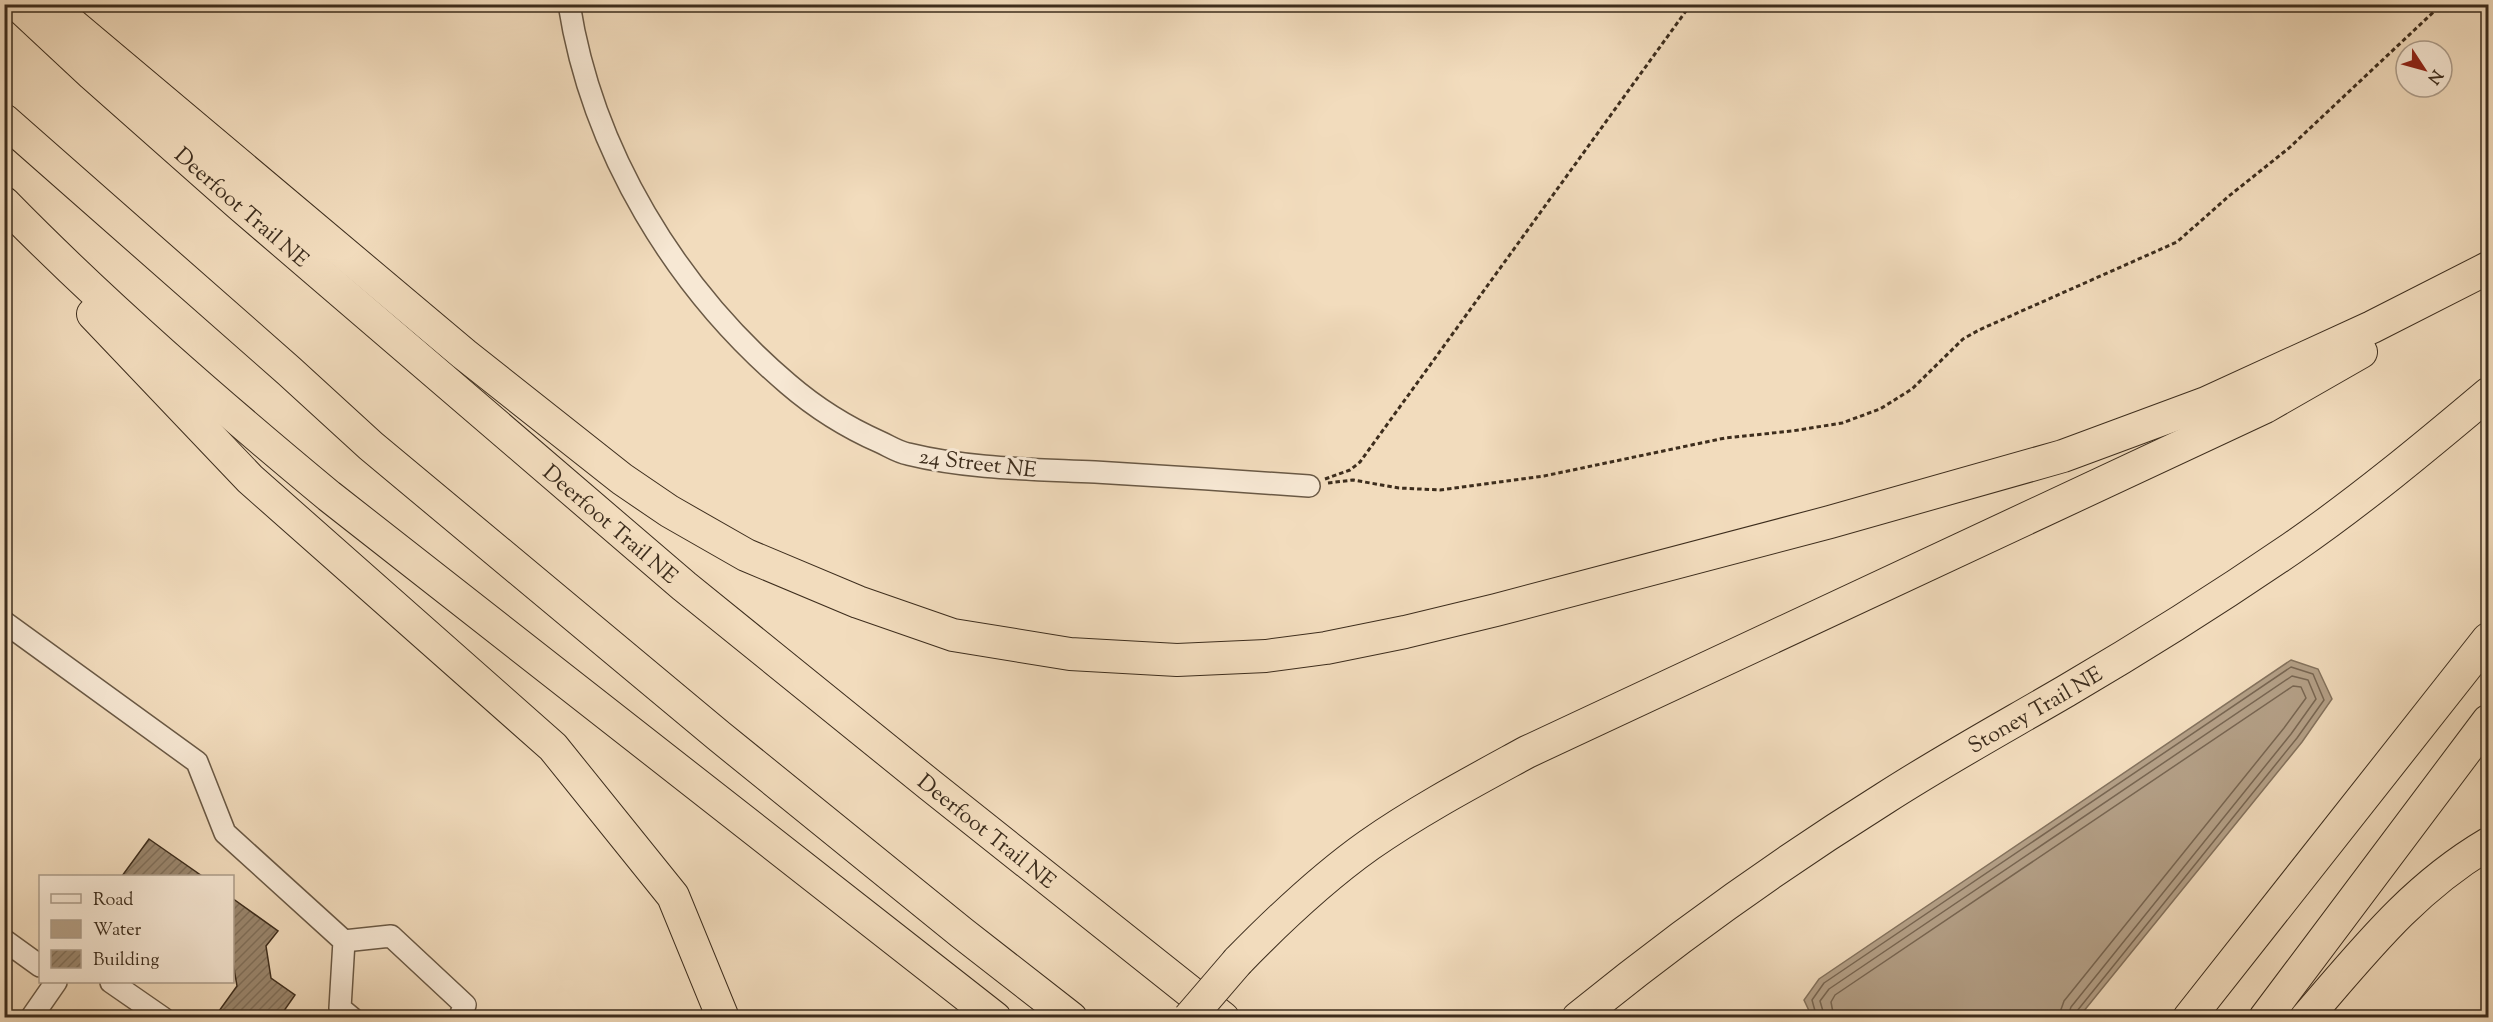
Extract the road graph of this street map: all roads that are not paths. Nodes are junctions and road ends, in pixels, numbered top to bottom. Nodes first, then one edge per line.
1 (17, 4) edge
2 (48, 4) edge
3 (569, 4) edge
4 (4, 120) edge
5 (4, 203) edge
6 (4, 219) edge
7 (2488, 270) edge
8 (2488, 394) edge
9 (1309, 486) road end
10 (4, 622) edge
11 (2488, 639) edge
12 (2488, 721) edge
13 (2488, 844) edge
14 (4, 940) edge
15 (344, 941) junction
16 (39, 965) edge
17 (55, 983) edge
18 (114, 983) edge
19 (31, 1017) edge
20 (163, 1017) edge
21 (352, 1017) edge
22 (459, 1017) edge
23 (723, 1017) edge
24 (996, 1017) edge
25 (1071, 1017) edge
26 (1189, 1017) edge
27 (1223, 1017) edge
28 (1578, 1017) edge
29 (2189, 1017) edge
30 (2265, 1017) edge
31 (2306, 1017) edge

1 - 27 highway, Deerfoot Trail NE
2 - 7 highway
3 - 9 street, 24 Street NE
4 - 25 highway
5 - 24 highway
6 - 23 highway
7 - 26 highway, bridge
8 - 28 highway, Stoney Trail NE
10 - 15 street
11 - 29 highway
12 - 30 highway
13 - 31 highway
14 - 16 street
15 - 21 street
15 - 22 street
17 - 19 street
18 - 20 street

